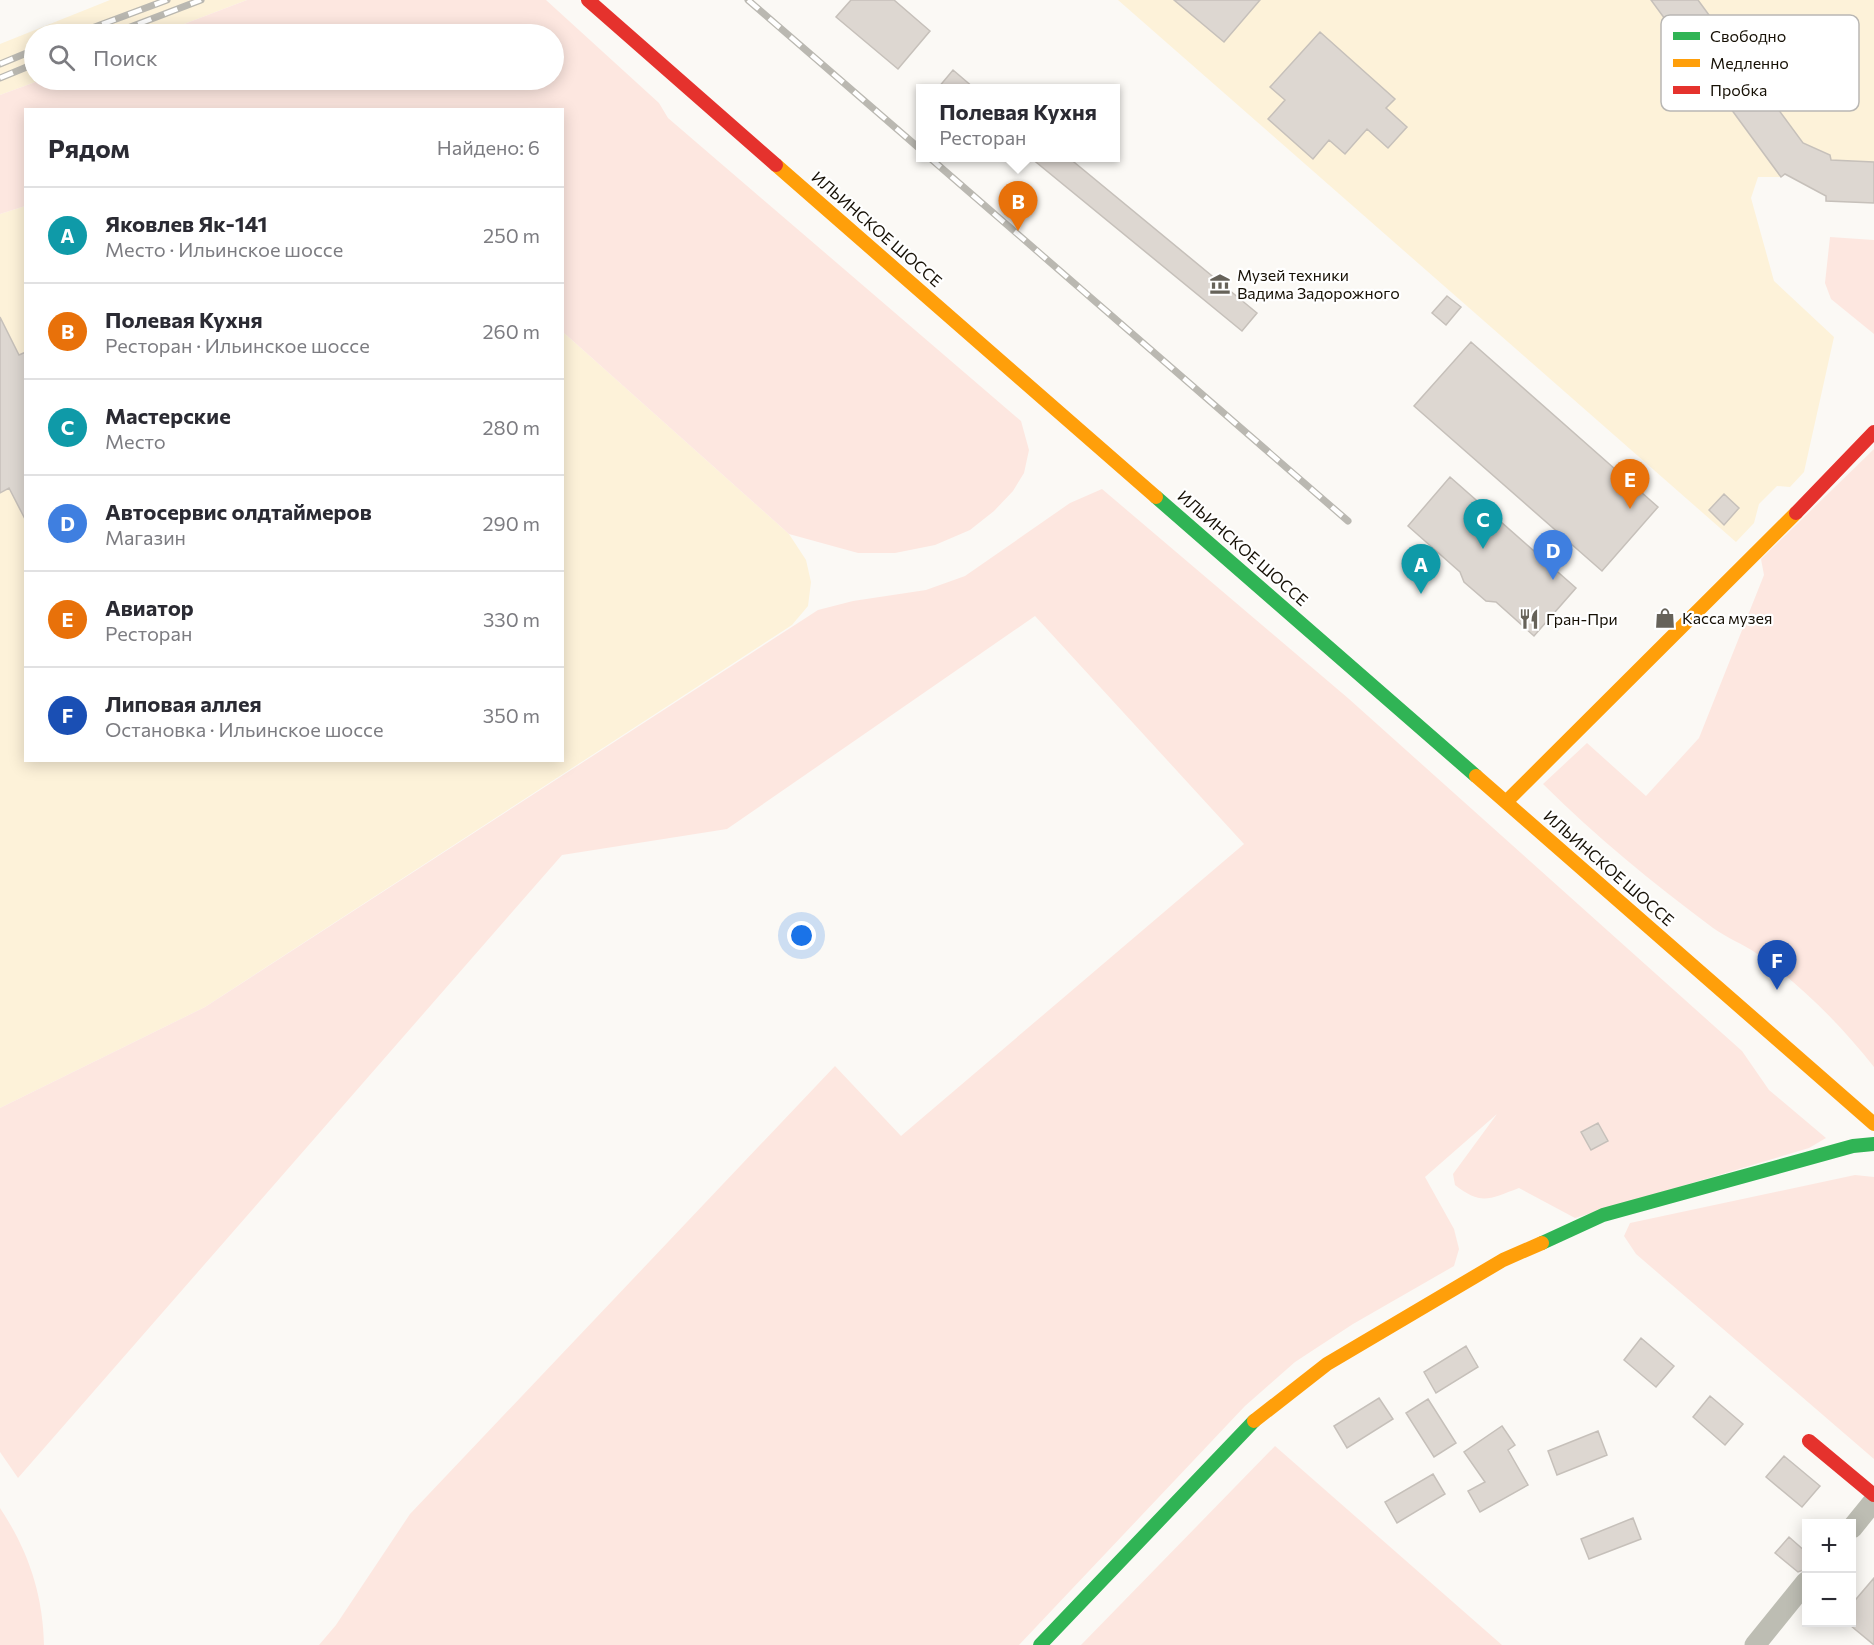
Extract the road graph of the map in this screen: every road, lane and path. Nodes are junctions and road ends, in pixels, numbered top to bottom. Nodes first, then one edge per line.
1 (588, 0) edge
2 (1874, 432) edge
3 (1507, 801) junction
4 (1874, 1124) edge
5 (1874, 1144) edge
6 (1809, 1441) dead end
7 (1874, 1495) edge
8 (1874, 1501) edge
9 (1856, 1522) edge
10 (1802, 1587) edge
11 (1040, 1645) edge
12 (1755, 1645) edge

1 - 3 main road, ИЛЬИНСКОЕ ШОССЕ
2 - 3 main road
3 - 4 main road, ИЛЬИНСКОЕ ШОССЕ
5 - 11 main road
6 - 7 main road
8 - 9 street
10 - 12 street

